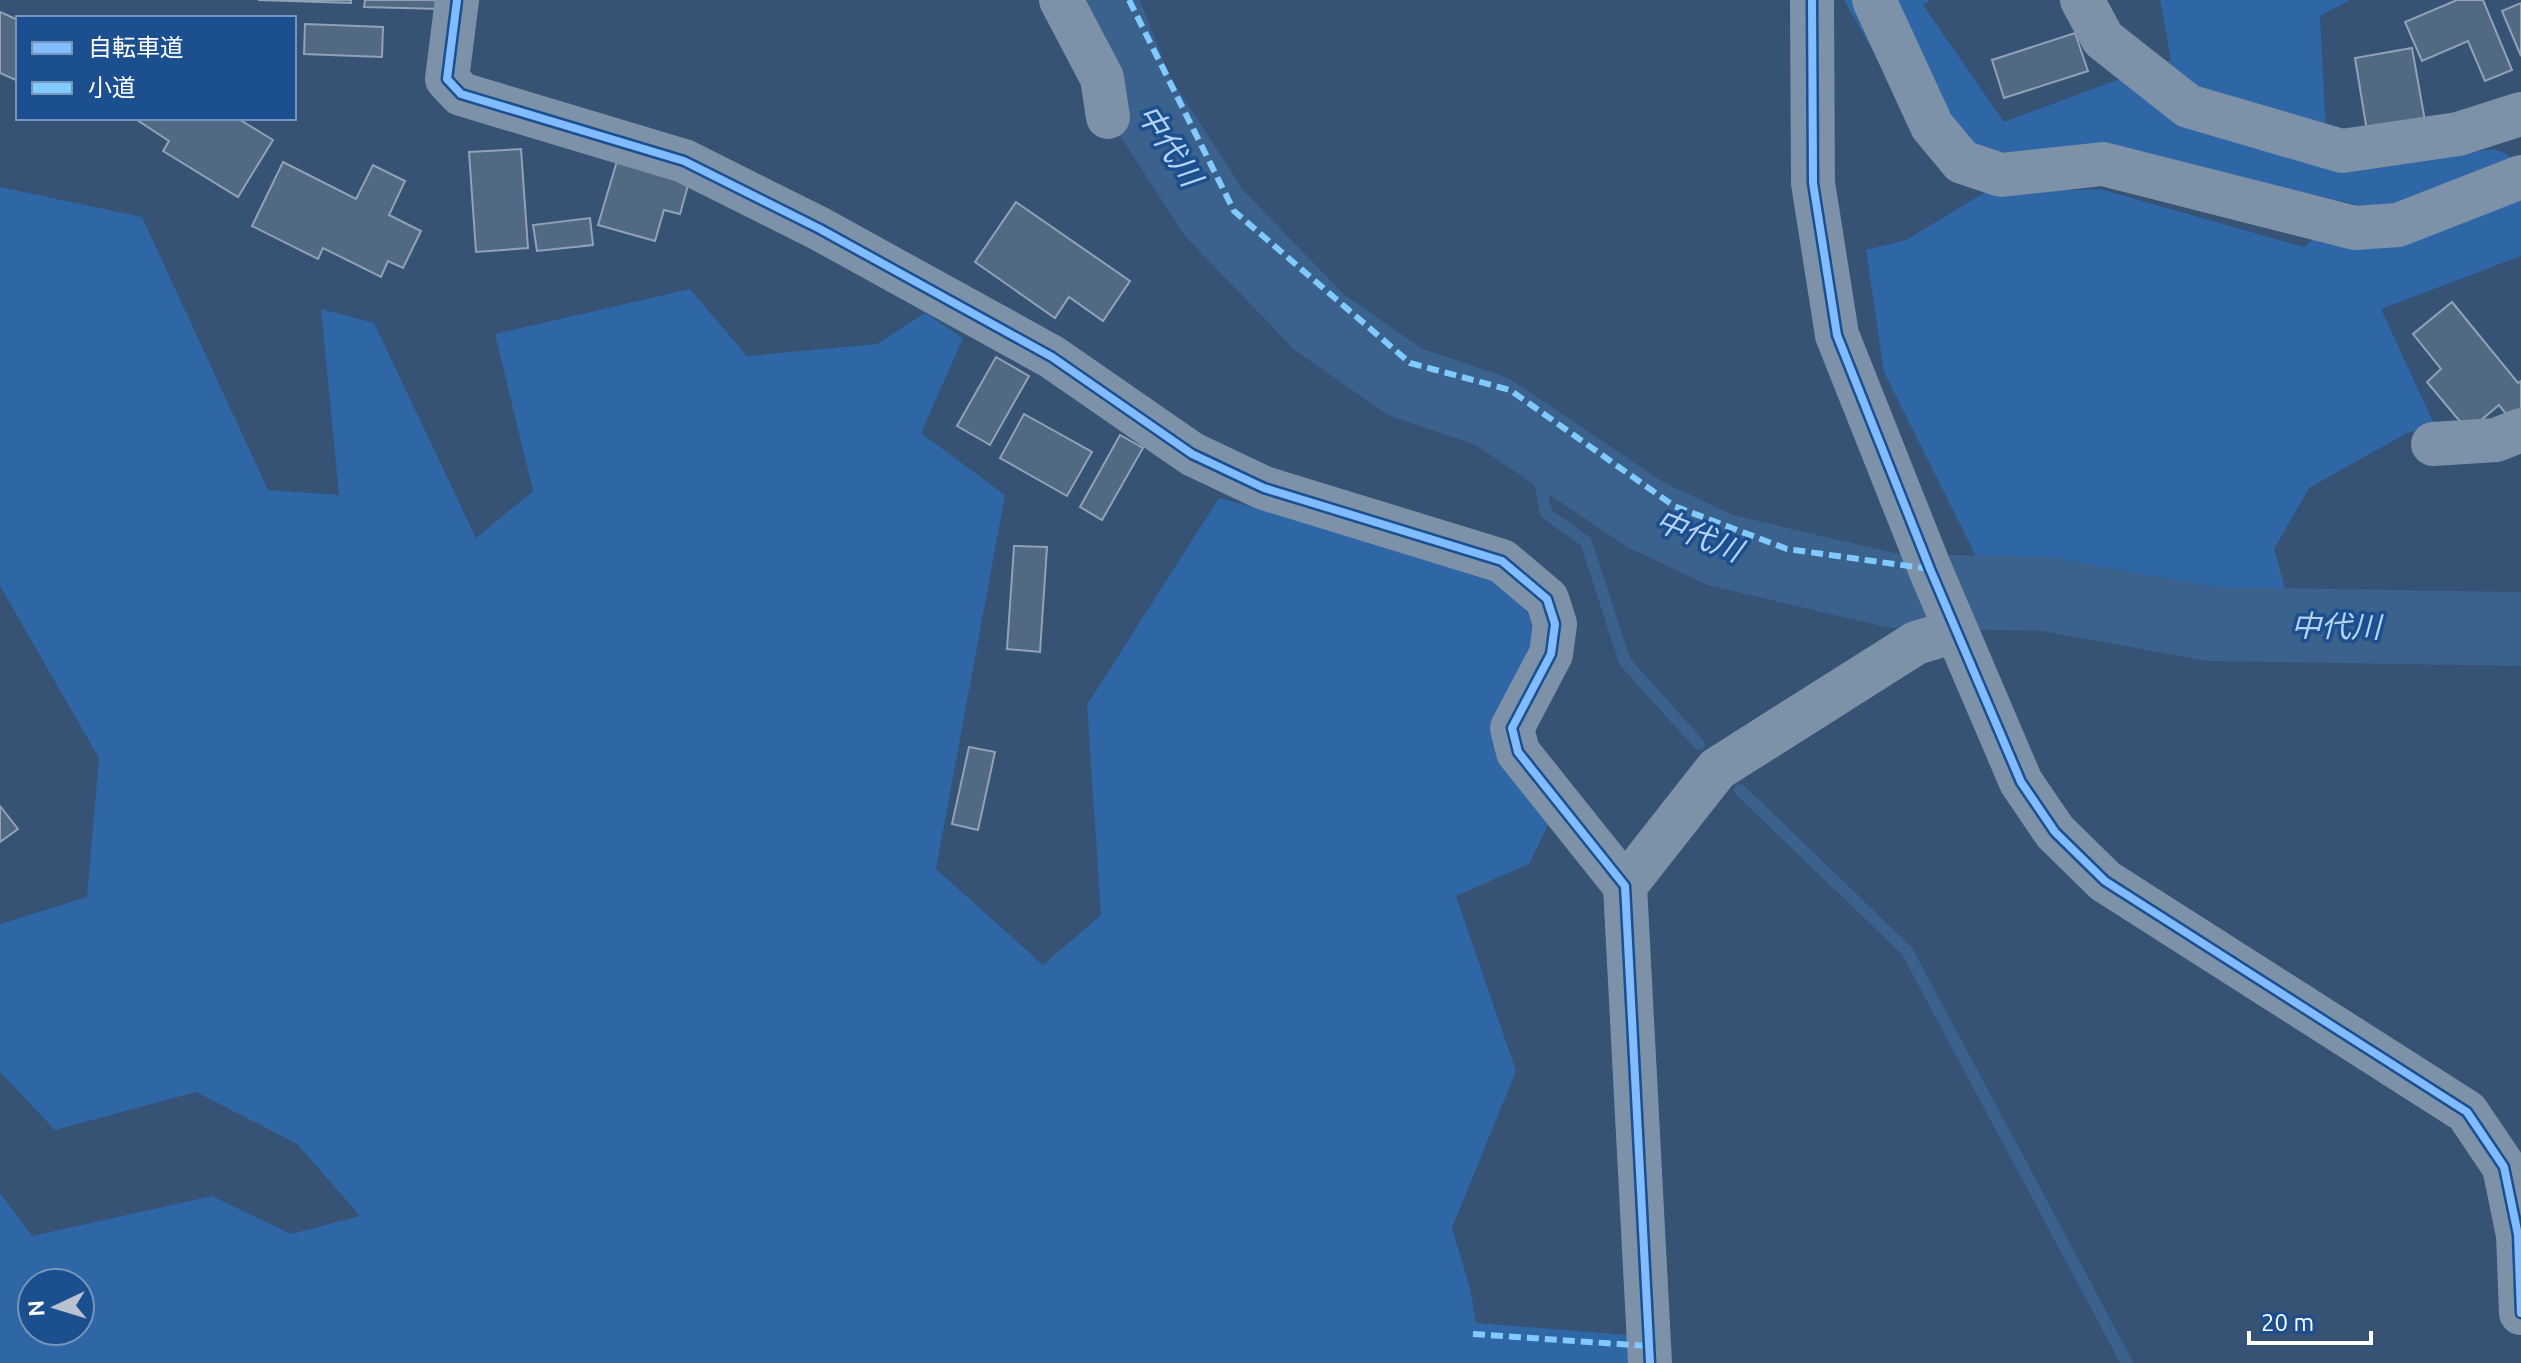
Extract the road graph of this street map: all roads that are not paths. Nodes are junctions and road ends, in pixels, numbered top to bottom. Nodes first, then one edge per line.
1 (457, 0) edge
2 (1061, 0) edge
3 (1812, 0) edge
4 (1874, 0) edge
5 (2082, 0) edge
6 (2521, 114) edge
7 (1108, 117) dead end
8 (2521, 177) edge
9 (2521, 430) edge
10 (2433, 444) dead end
11 (1956, 631) junction
12 (1625, 886) junction
13 (2512, 1160) edge
14 (2521, 1313) edge
15 (1650, 1363) edge

1 - 12 street
2 - 7 street
3 - 11 street
4 - 8 street
5 - 6 street
9 - 10 street
11 - 12 street
11 - 13 street
12 - 15 street
13 - 14 street

